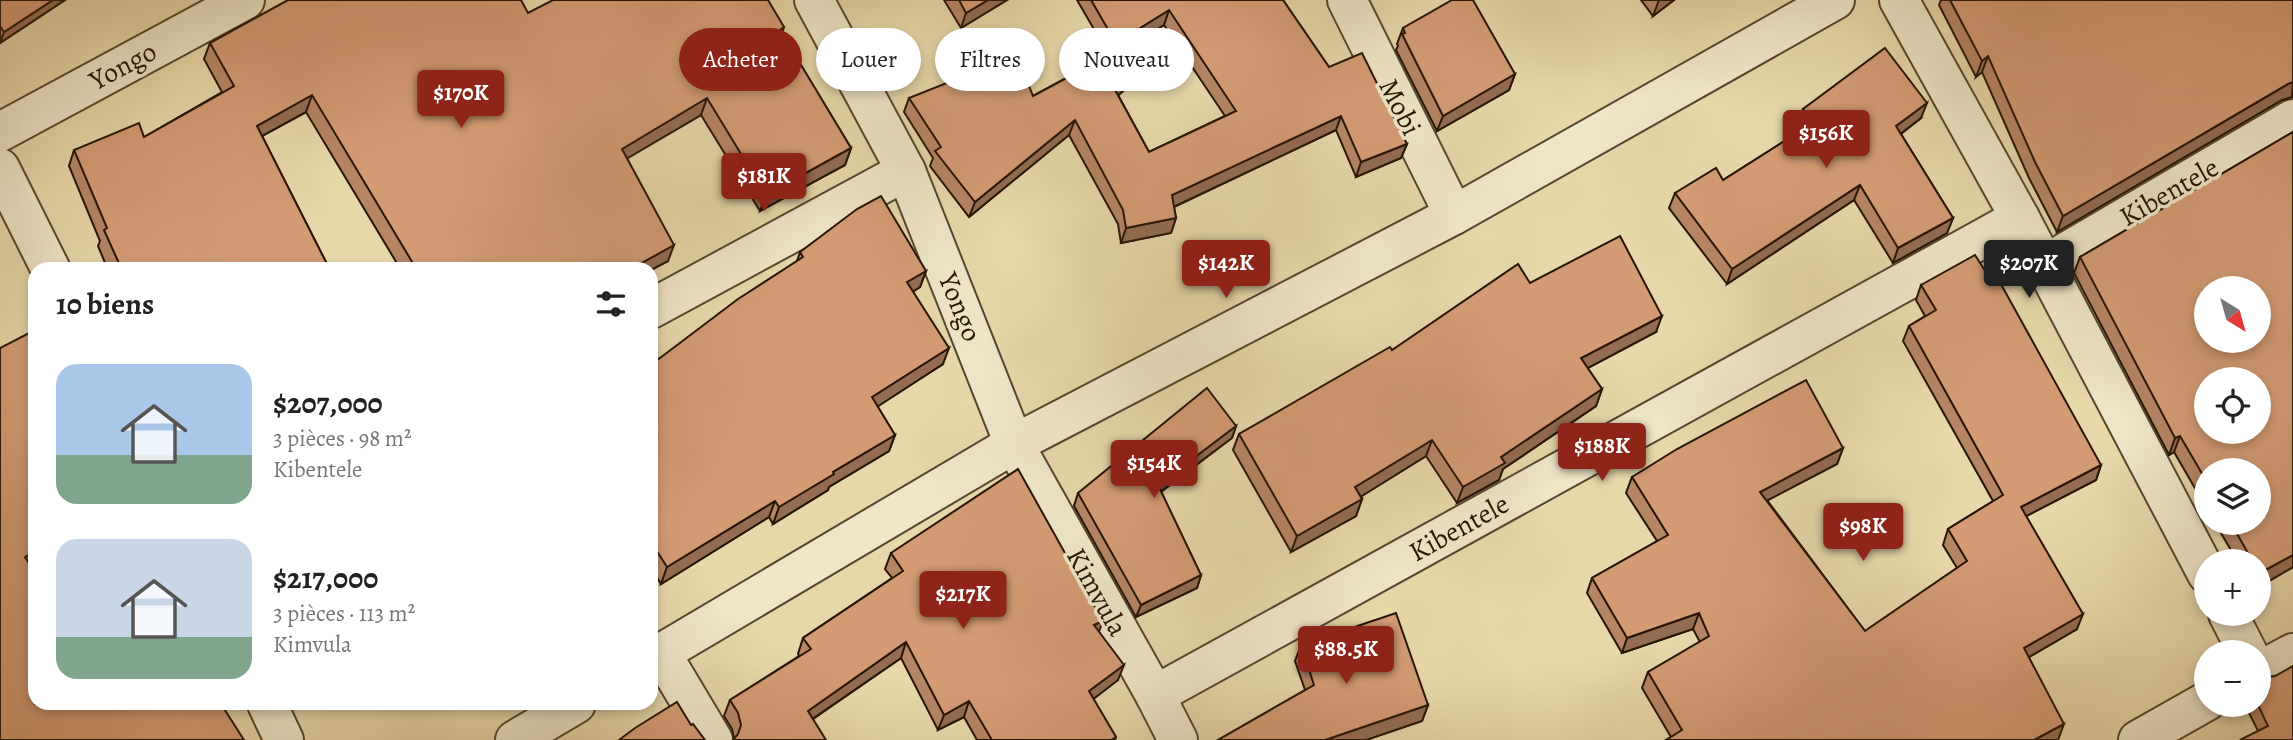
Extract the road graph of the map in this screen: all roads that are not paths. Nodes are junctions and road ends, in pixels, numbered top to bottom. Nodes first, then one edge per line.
1 (245, 0) edge
2 (814, 0) edge
3 (1347, 0) edge
4 (1835, 0) edge
5 (1899, 0) edge
6 (2293, 120) edge
7 (0, 132) edge
8 (0, 168) edge
9 (905, 171) junction
10 (1454, 215) junction
11 (2020, 218) junction
12 (47, 262) edge
13 (2044, 265) junction
14 (658, 305) edge
15 (1014, 444) junction
16 (2194, 550) edge
17 (2293, 653) edge
18 (658, 655) edge
19 (658, 659) edge
20 (2271, 665) edge
21 (1155, 695) junction
22 (2194, 708) edge
23 (270, 710) edge
24 (566, 710) edge
25 (284, 740) edge
26 (515, 740) edge
27 (713, 740) edge
28 (1178, 740) edge
29 (2138, 740) edge

1 - 7 street, Yongo
2 - 9 street, Yongo
3 - 10 street, Mobi
4 - 10 street
5 - 11 street
6 - 13 street, Kibentele
8 - 12 street
9 - 14 street
9 - 15 street, Yongo
10 - 15 street
11 - 13 street
11 - 21 street, Kibentele
13 - 16 street
15 - 18 street
15 - 21 street, Kimvula
17 - 20 street
19 - 27 street
21 - 28 street, Kimvula
22 - 29 street
23 - 25 street
24 - 26 street

